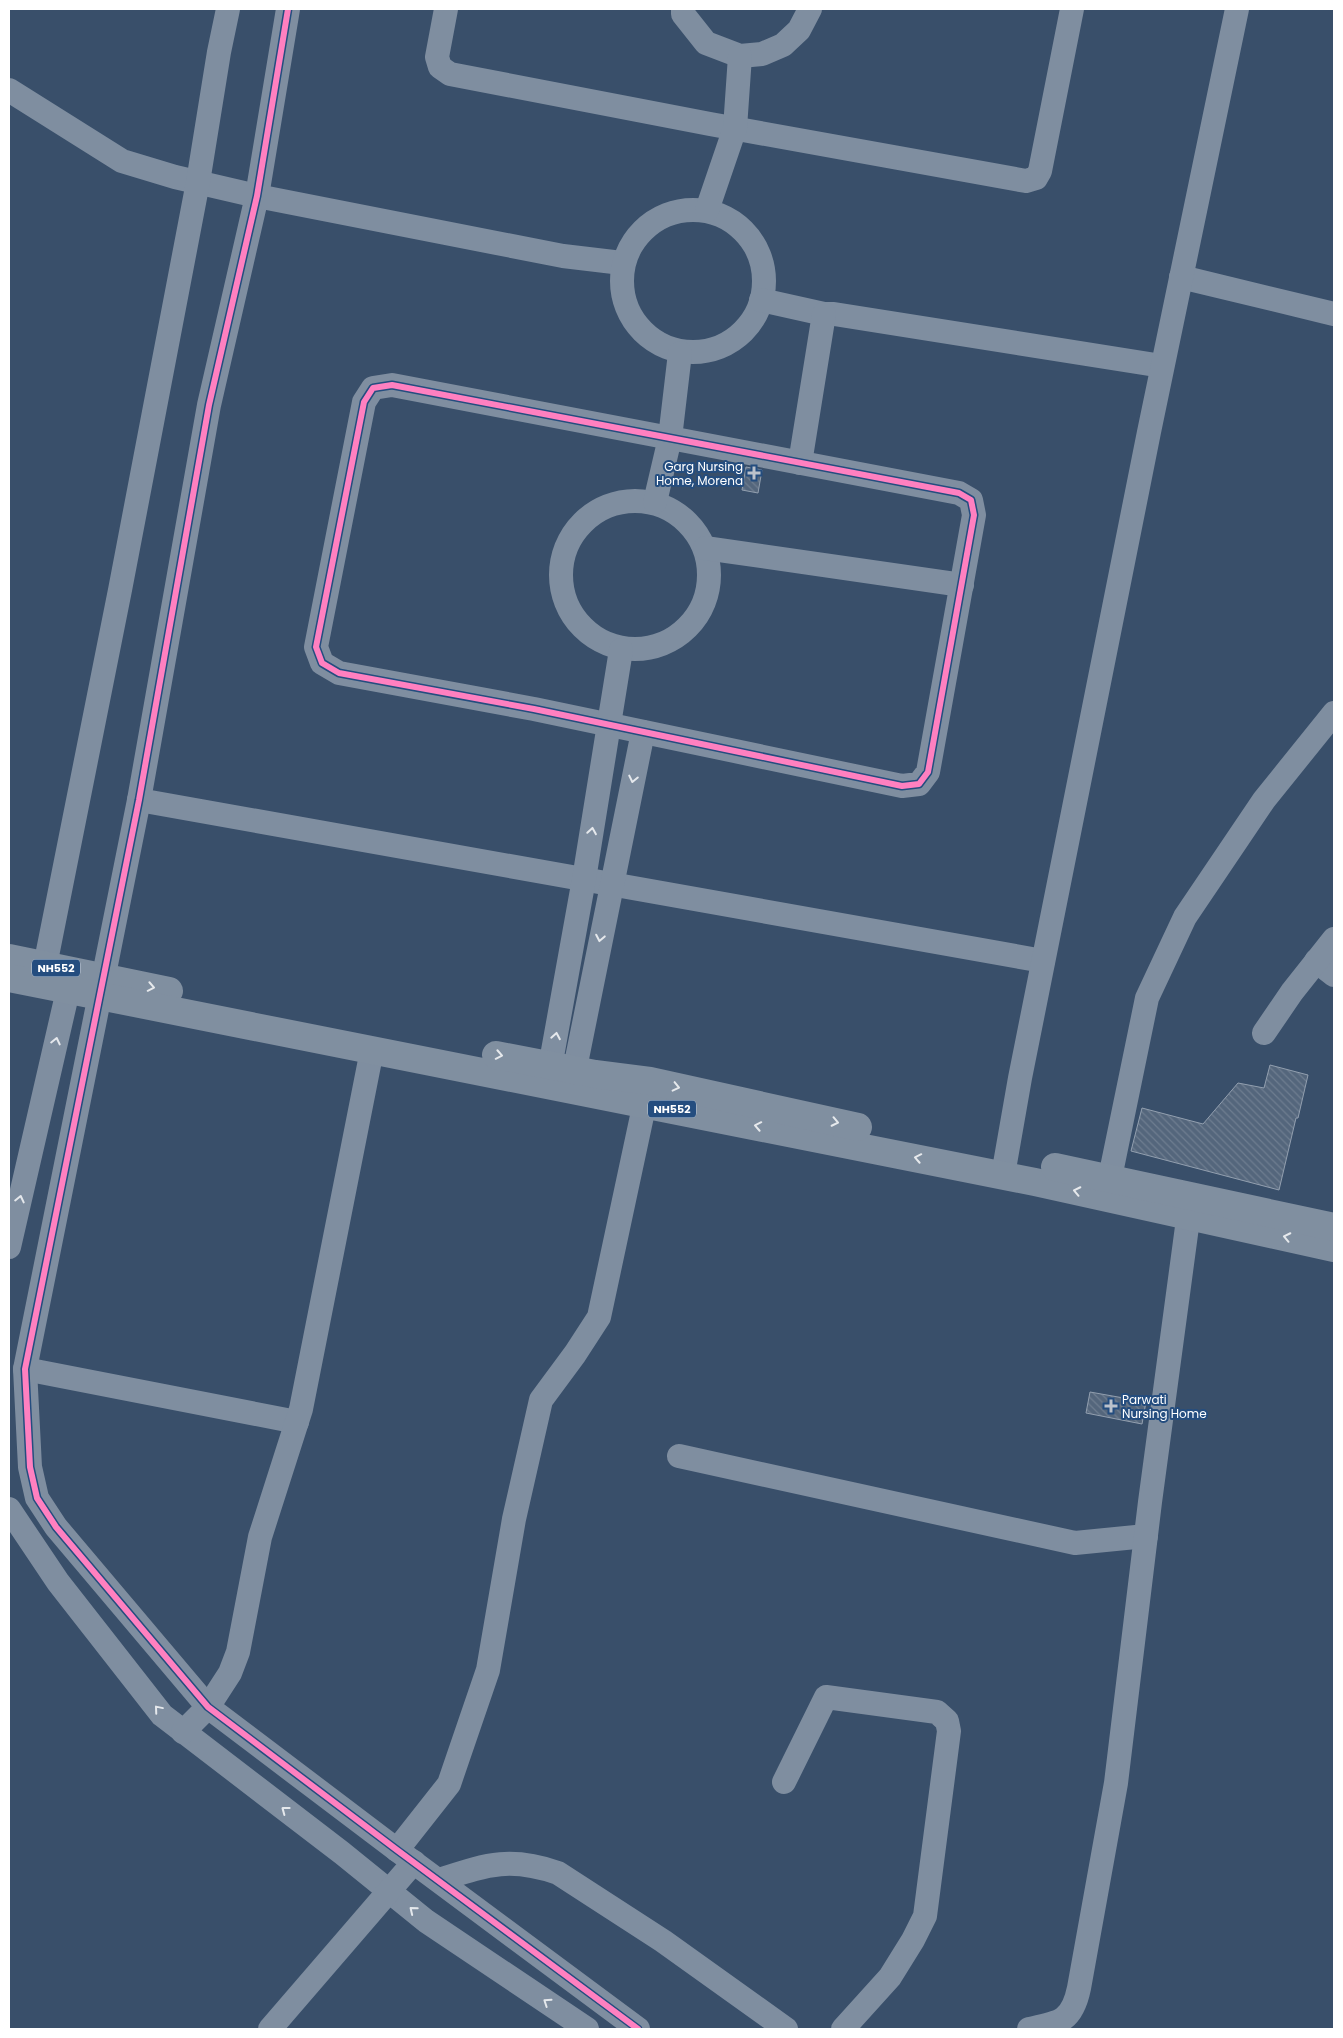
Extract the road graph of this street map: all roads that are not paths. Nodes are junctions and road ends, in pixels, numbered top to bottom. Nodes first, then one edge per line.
1 (228, 9) edge
2 (288, 9) edge
3 (446, 9) edge
4 (683, 9) edge
5 (810, 9) edge
6 (1072, 9) edge
7 (1237, 9) edge
8 (740, 56) junction
9 (10, 93) edge
10 (734, 128) junction
11 (198, 182) junction
12 (257, 196) junction
13 (707, 210) junction
14 (622, 263) junction
15 (1181, 278) junction
16 (761, 300) junction
17 (824, 314) junction
18 (1334, 314) edge
19 (712, 351) junction
20 (680, 353) junction
21 (1162, 366) junction
22 (677, 379) junction
23 (670, 438) junction
24 (800, 463) junction
25 (655, 502) junction
26 (704, 548) junction
27 (962, 585) junction
28 (622, 650) junction
29 (1334, 713) edge
30 (608, 724) junction
31 (643, 732) junction
32 (139, 800) junction
33 (584, 879) junction
34 (611, 884) junction
35 (1334, 939) edge
36 (9, 958) edge
37 (1043, 962) junction
38 (45, 966) junction
39 (1325, 968) edge
40 (9, 978) edge
41 (70, 981) junction
42 (101, 987) junction
43 (1264, 1033) dead end
44 (372, 1050) junction
45 (561, 1077) junction
46 (647, 1092) junction
47 (1004, 1166) junction
48 (1108, 1188) junction
49 (1190, 1206) junction
50 (1334, 1227) edge
51 (9, 1247) edge
52 (1334, 1248) edge
53 (25, 1369) junction
54 (297, 1422) junction
55 (679, 1456) dead end
56 (37, 1498) junction
57 (9, 1509) edge
58 (1146, 1536) junction
59 (208, 1707) junction
60 (183, 1732) junction
61 (784, 1782) dead end
62 (406, 1856) junction
63 (439, 1880) junction
64 (390, 1892) junction
65 (270, 2029) edge
66 (587, 2029) edge
67 (638, 2029) edge
68 (786, 2029) edge
69 (843, 2029) edge
70 (1029, 2029) edge

1 - 11 street
2 - 12 street
3 - 10 street
4 - 8 street
5 - 8 street
6 - 10 street
7 - 15 street
8 - 10 street
9 - 11 street
10 - 13 street
11 - 12 street
11 - 38 street
12 - 14 street
12 - 32 street
13 - 14 street
13 - 16 street
14 - 20 street
15 - 18 street
15 - 21 street
16 - 17 street
16 - 19 street
17 - 21 street
17 - 24 street
19 - 20 street
19 - 22 street
20 - 22 street
21 - 37 street
22 - 23 street
23 - 24 street
23 - 25 street
23 - 30 street
24 - 27 street
25 - 26 street
25 - 28 street
26 - 27 street
26 - 28 street
27 - 31 street
28 - 30 street
29 - 48 street
30 - 31 street
33 -> 30 street
31 -> 34 street
32 - 33 street
32 - 42 street
33 - 34 street
45 -> 33 street
34 - 37 street
34 -> 45 street
35 - 39 street
36 - 38 highway, NH552
37 - 47 street
38 - 41 highway, NH552
39 - 43 street
40 - 41 highway, NH552
41 - 42 highway, NH552
51 -> 41 street
42 - 44 highway, NH552
42 -> 45 highway, NH552
42 - 53 street
44 - 45 highway, NH552
44 - 54 street
45 - 46 highway, NH552
46 - 47 highway, NH552
46 - 62 street
47 - 48 highway, NH552
48 - 49 highway, NH552
49 - 50 highway, NH552
52 -> 49 highway, NH552
49 - 58 street
53 - 54 street
53 - 56 street
54 - 59 street
55 - 58 street
56 - 57 street
56 - 59 street
60 -> 57 street
58 - 70 street
59 - 60 street
59 - 62 street
64 -> 60 street
61 - 69 street
62 - 63 street
62 - 64 street
63 - 67 street
63 - 68 street
64 - 65 street
66 -> 64 street

